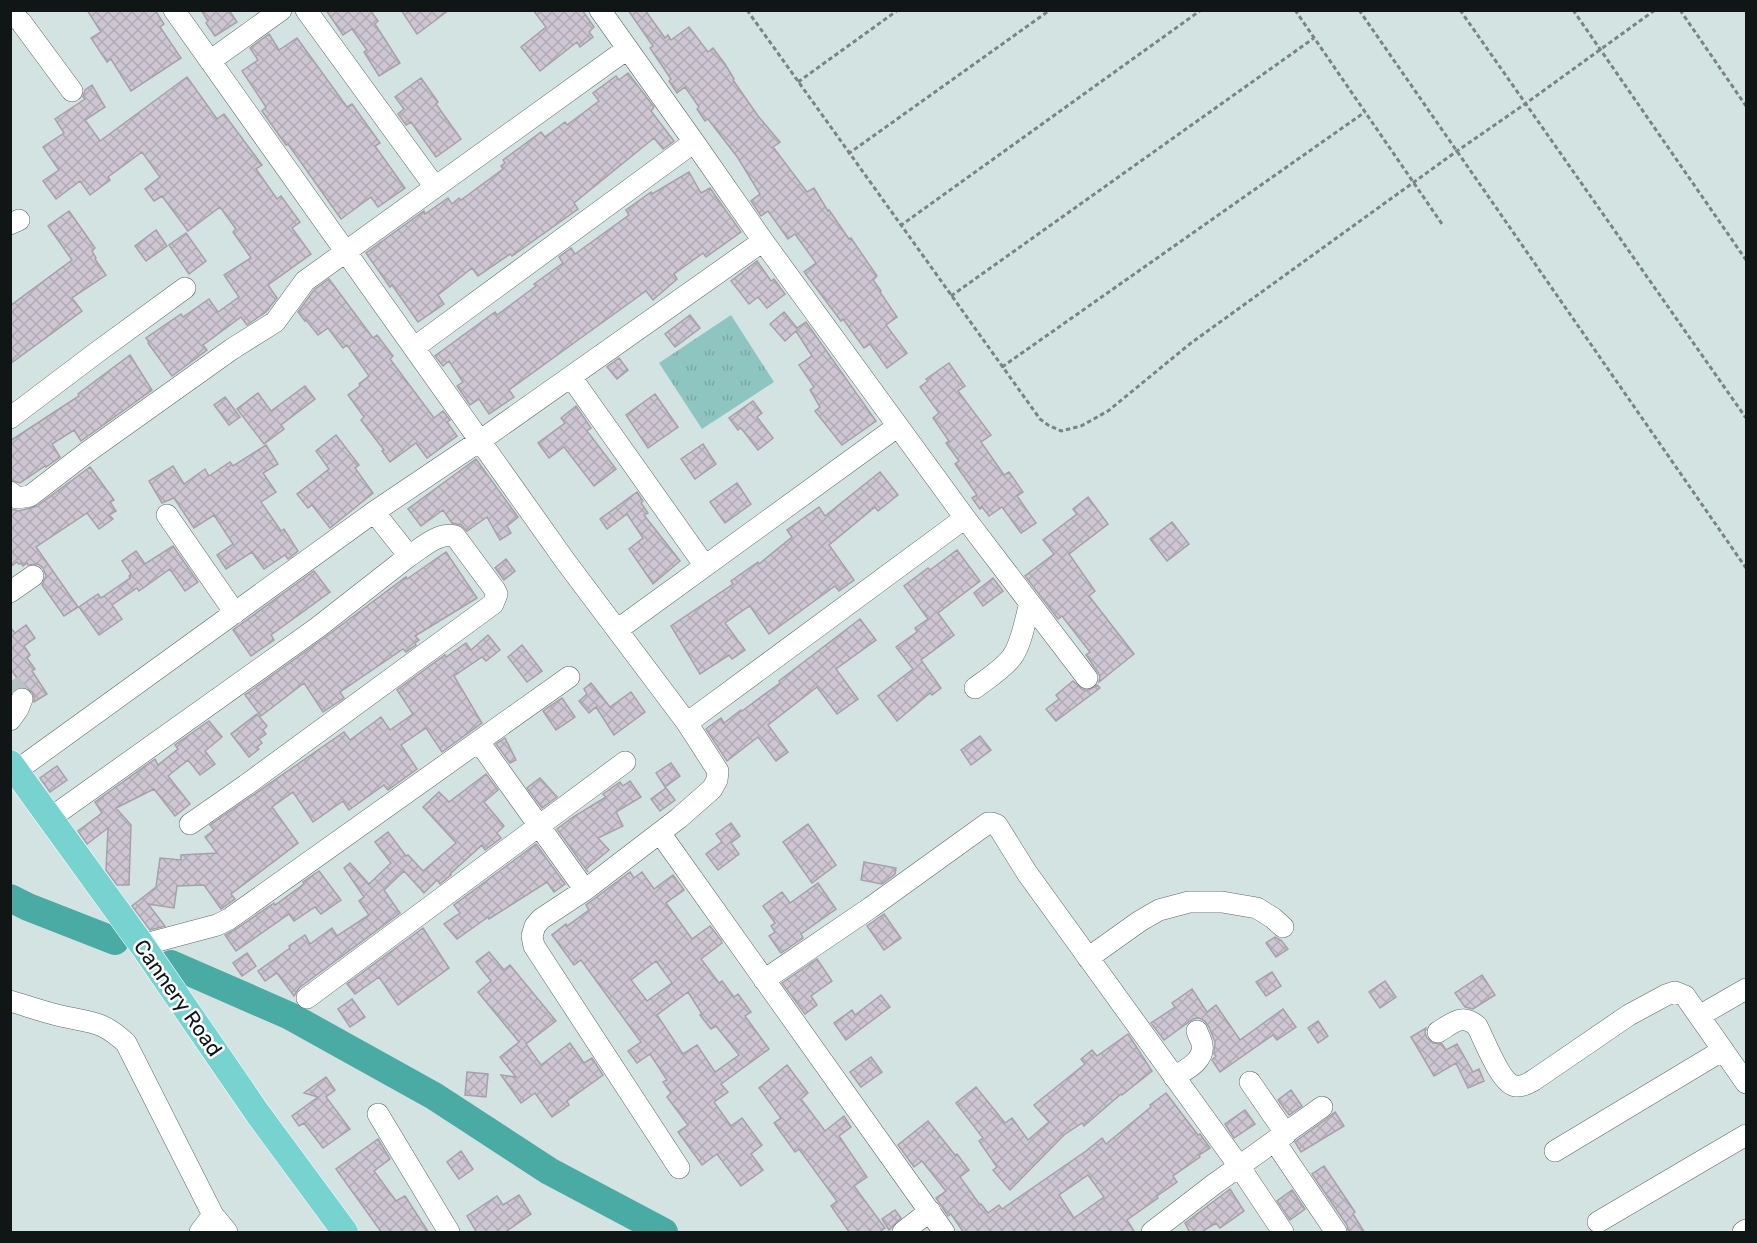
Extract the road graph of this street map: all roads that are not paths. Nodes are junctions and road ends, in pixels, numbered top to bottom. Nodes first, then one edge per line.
1 (174, 10) edge
2 (281, 10) edge
3 (306, 10) edge
4 (600, 10) edge
5 (10, 17) edge
6 (627, 49) junction
7 (210, 62) junction
8 (72, 91) dead end
9 (694, 141) junction
10 (435, 187) junction
11 (763, 241) junction
12 (344, 252) junction
13 (185, 288) dead end
14 (415, 347) junction
15 (571, 377) junction
16 (10, 418) edge
17 (898, 426) junction
18 (481, 440) junction
19 (10, 492) edge
20 (374, 512) junction
21 (167, 515) dead end
22 (965, 518) junction
23 (409, 556) junction
24 (705, 566) junction
25 (33, 576) dead end
26 (10, 592) edge
27 (1030, 603) junction
28 (235, 613) junction
29 (617, 630) junction
30 (569, 677) dead end
31 (1087, 678) dead end
32 (975, 688) dead end
33 (22, 699) dead end
34 (10, 720) edge
35 (687, 723) junction
36 (479, 742) junction
37 (625, 762) dead end
38 (13, 767) edge
39 (50, 819) junction
40 (190, 824) dead end
41 (539, 827) junction
42 (660, 833) junction
43 (585, 890) junction
44 (1283, 927) dead end
45 (142, 945) junction
46 (1088, 958) junction
47 (764, 980) junction
48 (1746, 989) edge
49 (308, 998) dead end
50 (10, 1001) edge
51 (1699, 1016) junction
52 (1197, 1031) dead end
53 (1438, 1032) dead end
54 (1723, 1050) junction
55 (1174, 1077) junction
56 (1250, 1082) dead end
57 (1746, 1083) edge
58 (1322, 1107) dead end
59 (378, 1114) dead end
60 (1746, 1135) edge
61 (1280, 1138) junction
62 (1555, 1150) dead end
63 (1239, 1166) junction
64 (680, 1168) dead end
65 (930, 1211) junction
66 (213, 1215) junction
67 (1598, 1222) dead end
68 (1746, 1230) edge
69 (200, 1233) edge
70 (227, 1233) edge
71 (345, 1233) edge
72 (450, 1233) edge
73 (903, 1233) edge
74 (944, 1233) edge
75 (1152, 1233) edge
76 (1283, 1233) edge
77 (1336, 1233) edge
78 (1743, 1233) edge

1 - 7 street
2 - 7 street
3 - 10 street
4 - 6 street
5 - 8 street
6 - 9 street
6 - 10 street
7 - 12 street
9 - 11 street
9 - 14 street
10 - 12 street
11 - 15 street
11 - 17 street
12 - 14 street
12 - 19 street
13 - 16 street
14 - 18 street
15 - 18 street
15 - 24 street
17 - 22 street
17 - 24 street
18 - 20 street
18 - 29 street
20 - 23 street
20 - 28 street
21 - 28 street
22 - 27 street
22 - 35 street
23 - 39 street
23 - 40 street
24 - 29 street
25 - 26 street
27 - 31 street
27 - 32 street
28 - 38 street
29 - 35 street
30 - 36 street
33 - 34 street
35 - 42 street
36 - 41 street
36 - 45 street
37 - 41 street
38 - 39 main road, Cannery Road
39 - 45 main road, Cannery Road
41 - 43 street
41 - 49 street
42 - 43 street
42 - 47 street
43 - 64 street
44 - 46 street
45 - 71 main road, Cannery Road
46 - 47 street
46 - 55 street
47 - 65 street
48 - 51 street
50 - 66 street
51 - 53 street
51 - 54 street
52 - 55 street
54 - 57 street
54 - 62 street
55 - 63 street
56 - 61 street
58 - 61 street
59 - 72 street
60 - 67 street
61 - 63 street
61 - 77 street
63 - 75 street
63 - 76 street
65 - 73 street
65 - 74 street
66 - 69 street
66 - 70 street
68 - 78 street

